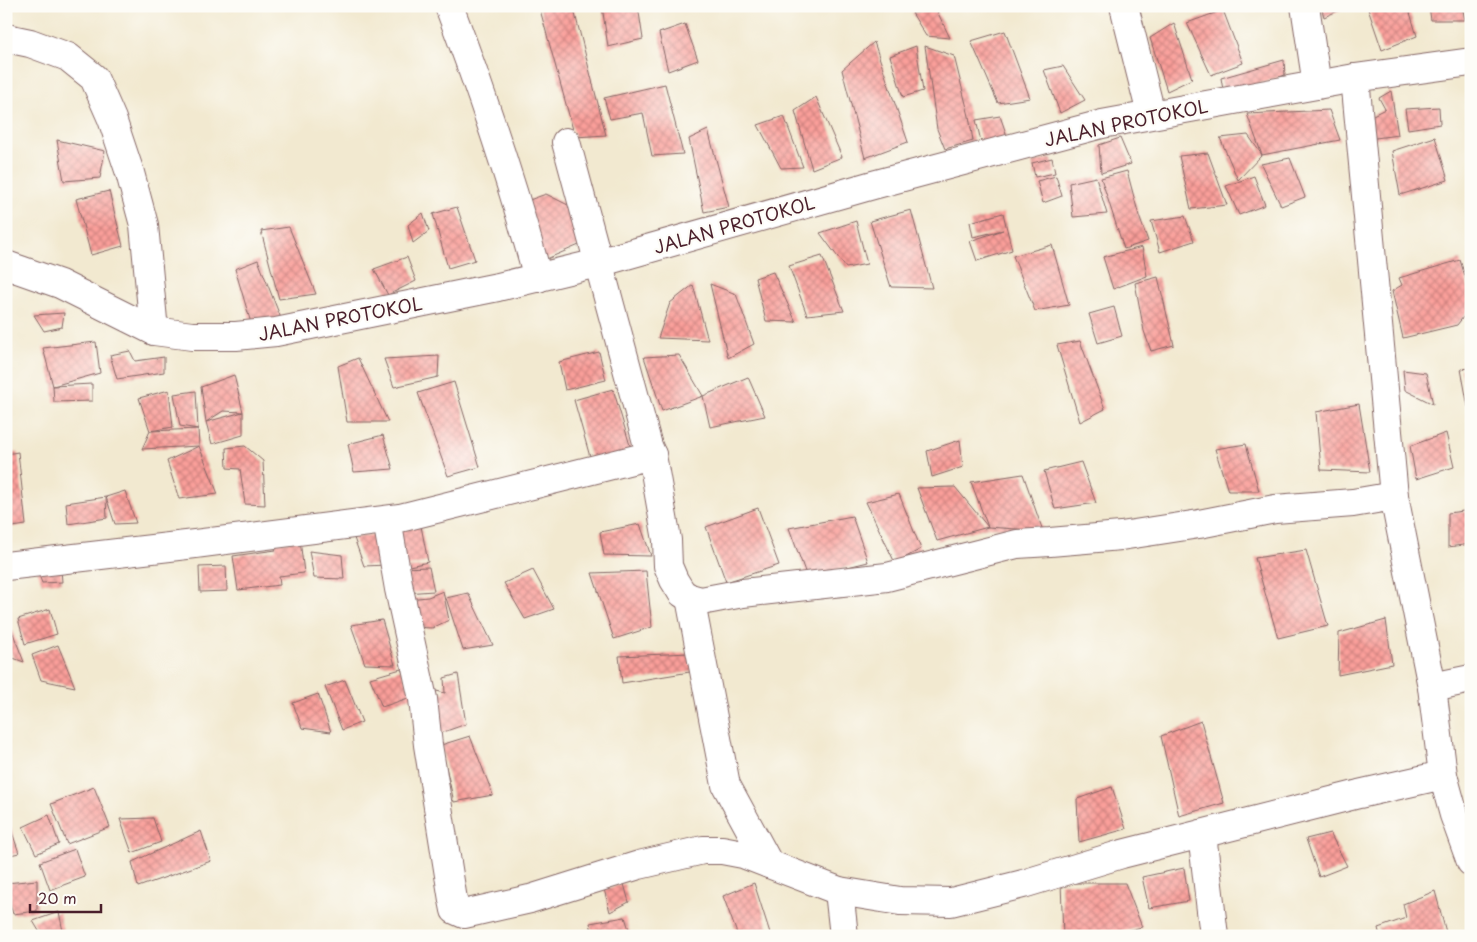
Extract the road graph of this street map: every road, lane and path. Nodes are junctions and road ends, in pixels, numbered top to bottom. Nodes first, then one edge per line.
1 (449, 6) edge
2 (1124, 6) edge
3 (1305, 6) edge
4 (6, 38) edge
5 (1471, 62) edge
6 (1355, 78) junction
7 (1317, 85) junction
8 (1151, 114) junction
9 (566, 142) dead end
10 (598, 263) junction
11 (6, 265) edge
12 (538, 278) junction
13 (154, 330) junction
14 (652, 455) junction
15 (1394, 496) junction
16 (387, 520) junction
17 (6, 566) edge
18 (690, 598) junction
19 (1471, 679) edge
20 (1432, 687) junction
21 (1443, 774) junction
22 (1202, 834) junction
23 (1471, 862) edge
24 (769, 864) junction
25 (839, 891) junction
26 (844, 936) edge
27 (1214, 936) edge

1 - 12 street
2 - 8 street
3 - 7 street
4 - 13 street
5 - 6 street, JALAN PROTOKOL
6 - 7 street, JALAN PROTOKOL
6 - 15 street
7 - 8 street, JALAN PROTOKOL
8 - 10 street, JALAN PROTOKOL
9 - 10 street
10 - 12 street, JALAN PROTOKOL
10 - 14 street
11 - 13 street, JALAN PROTOKOL
12 - 13 street, JALAN PROTOKOL
14 - 16 street
14 - 18 street
15 - 18 street
15 - 20 street
16 - 17 street
16 - 24 street
18 - 24 street
19 - 20 street
20 - 21 street
21 - 22 street
21 - 23 street
22 - 25 street
22 - 27 street
24 - 25 street
25 - 26 street

